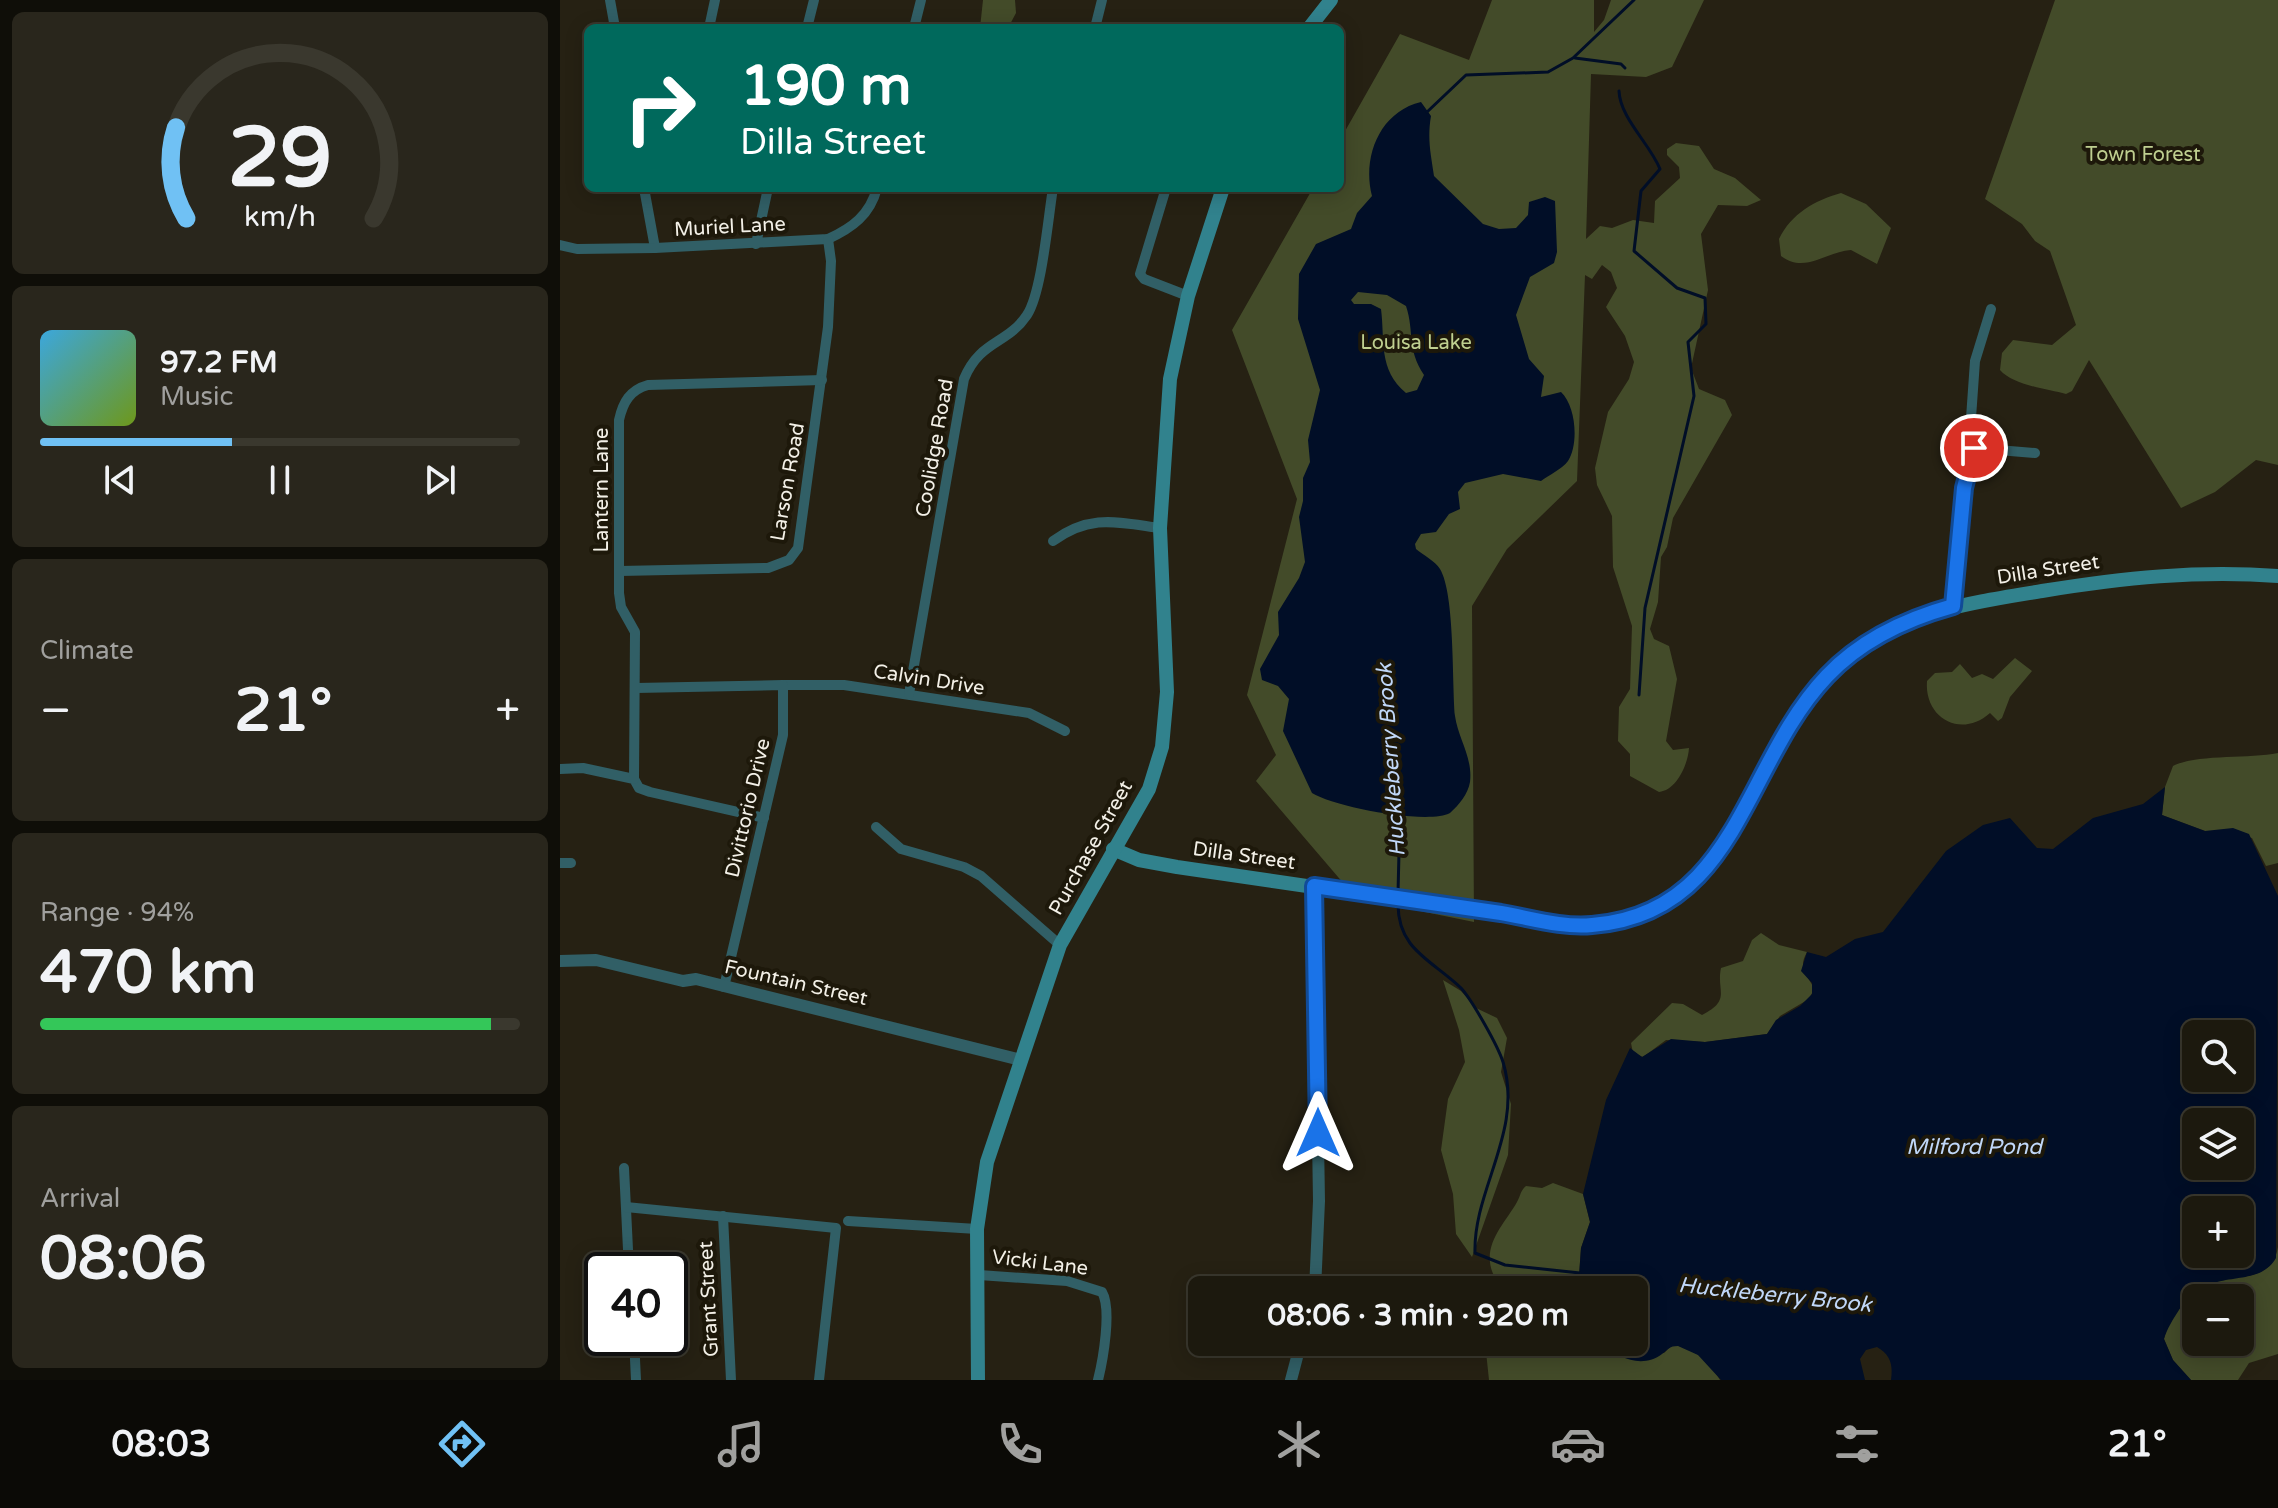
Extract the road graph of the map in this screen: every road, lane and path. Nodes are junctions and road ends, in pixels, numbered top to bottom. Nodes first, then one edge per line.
1 (610, 0) edge
2 (715, 0) edge
3 (814, 0) edge
4 (921, 0) edge
5 (1102, 0) edge
6 (1331, 0) edge
7 (614, 24) edge
8 (710, 24) edge
9 (808, 24) edge
10 (915, 24) edge
11 (1096, 24) edge
12 (1312, 24) edge
13 (645, 192) edge
14 (767, 192) edge
15 (875, 192) edge
16 (1052, 192) edge
17 (1165, 192) edge
18 (1222, 192) edge
19 (828, 239) junction
20 (756, 244) junction
21 (560, 245) edge
22 (655, 248) junction
23 (1188, 296) junction
24 (1991, 309) dead end
25 (822, 380) junction
26 (1974, 448) junction
27 (2035, 453) dead end
28 (1160, 528) junction
29 (1053, 541) dead end
30 (620, 571) junction
31 (2278, 576) edge
32 (1953, 606) junction
33 (783, 685) junction
34 (636, 688) junction
35 (909, 694) junction
36 (1065, 731) dead end
37 (560, 769) edge
38 (634, 779) junction
39 (764, 818) junction
40 (876, 827) dead end
41 (1113, 849) junction
42 (1314, 886) junction
43 (1060, 945) junction
44 (560, 961) edge
45 (724, 987) junction
46 (1021, 1060) junction
47 (624, 1168) dead end
48 (626, 1207) junction
49 (723, 1216) junction
50 (848, 1221) dead end
51 (977, 1229) junction
52 (628, 1252) edge
53 (979, 1275) junction
54 (1316, 1276) edge
55 (635, 1356) edge
56 (1297, 1356) edge
57 (636, 1380) edge
58 (731, 1380) edge
59 (819, 1380) edge
60 (979, 1380) edge
61 (1098, 1380) edge
62 (1291, 1380) edge

1 - 7 street
2 - 8 street
3 - 9 street
4 - 10 street
5 - 11 street
6 - 12 main road
13 - 22 street
14 - 20 street
15 - 19 street, Muriel Lane
16 - 35 street, Coolidge Road
17 - 23 street
18 - 23 main road, Purchase Street
19 - 20 street, Muriel Lane
19 - 25 street, Larson Road
20 - 22 street, Muriel Lane
21 - 22 street, Muriel Lane
23 - 28 main road, Purchase Street
24 - 26 street
25 - 30 street, Larson Road
25 - 30 street, Lantern Lane
26 - 27 street
26 - 32 street
28 - 29 street
28 - 41 main road, Purchase Street
30 - 34 street, Lantern Lane
31 - 32 main road, Dilla Street
32 - 42 main road, Dilla Street
33 - 34 street
33 - 35 street, Calvin Drive
33 - 39 street, Divittorio Drive
34 - 38 street, Lantern Lane
35 - 36 street, Calvin Drive
37 - 38 street
38 - 39 street
39 - 45 street, Divittorio Drive
40 - 43 street
41 - 42 main road, Dilla Street
41 - 43 main road, Purchase Street
42 - 54 street
43 - 46 main road, Purchase Street
44 - 45 street, Fountain Street
45 - 46 street, Fountain Street
46 - 51 main road, Purchase Street
47 - 48 street
48 - 49 street
48 - 52 street
49 - 58 street, Grant Street
49 - 59 street
50 - 51 street
51 - 53 main road, Purchase Street
53 - 60 main road, Purchase Street
53 - 61 street, Vicki Lane
55 - 57 street
56 - 62 street

